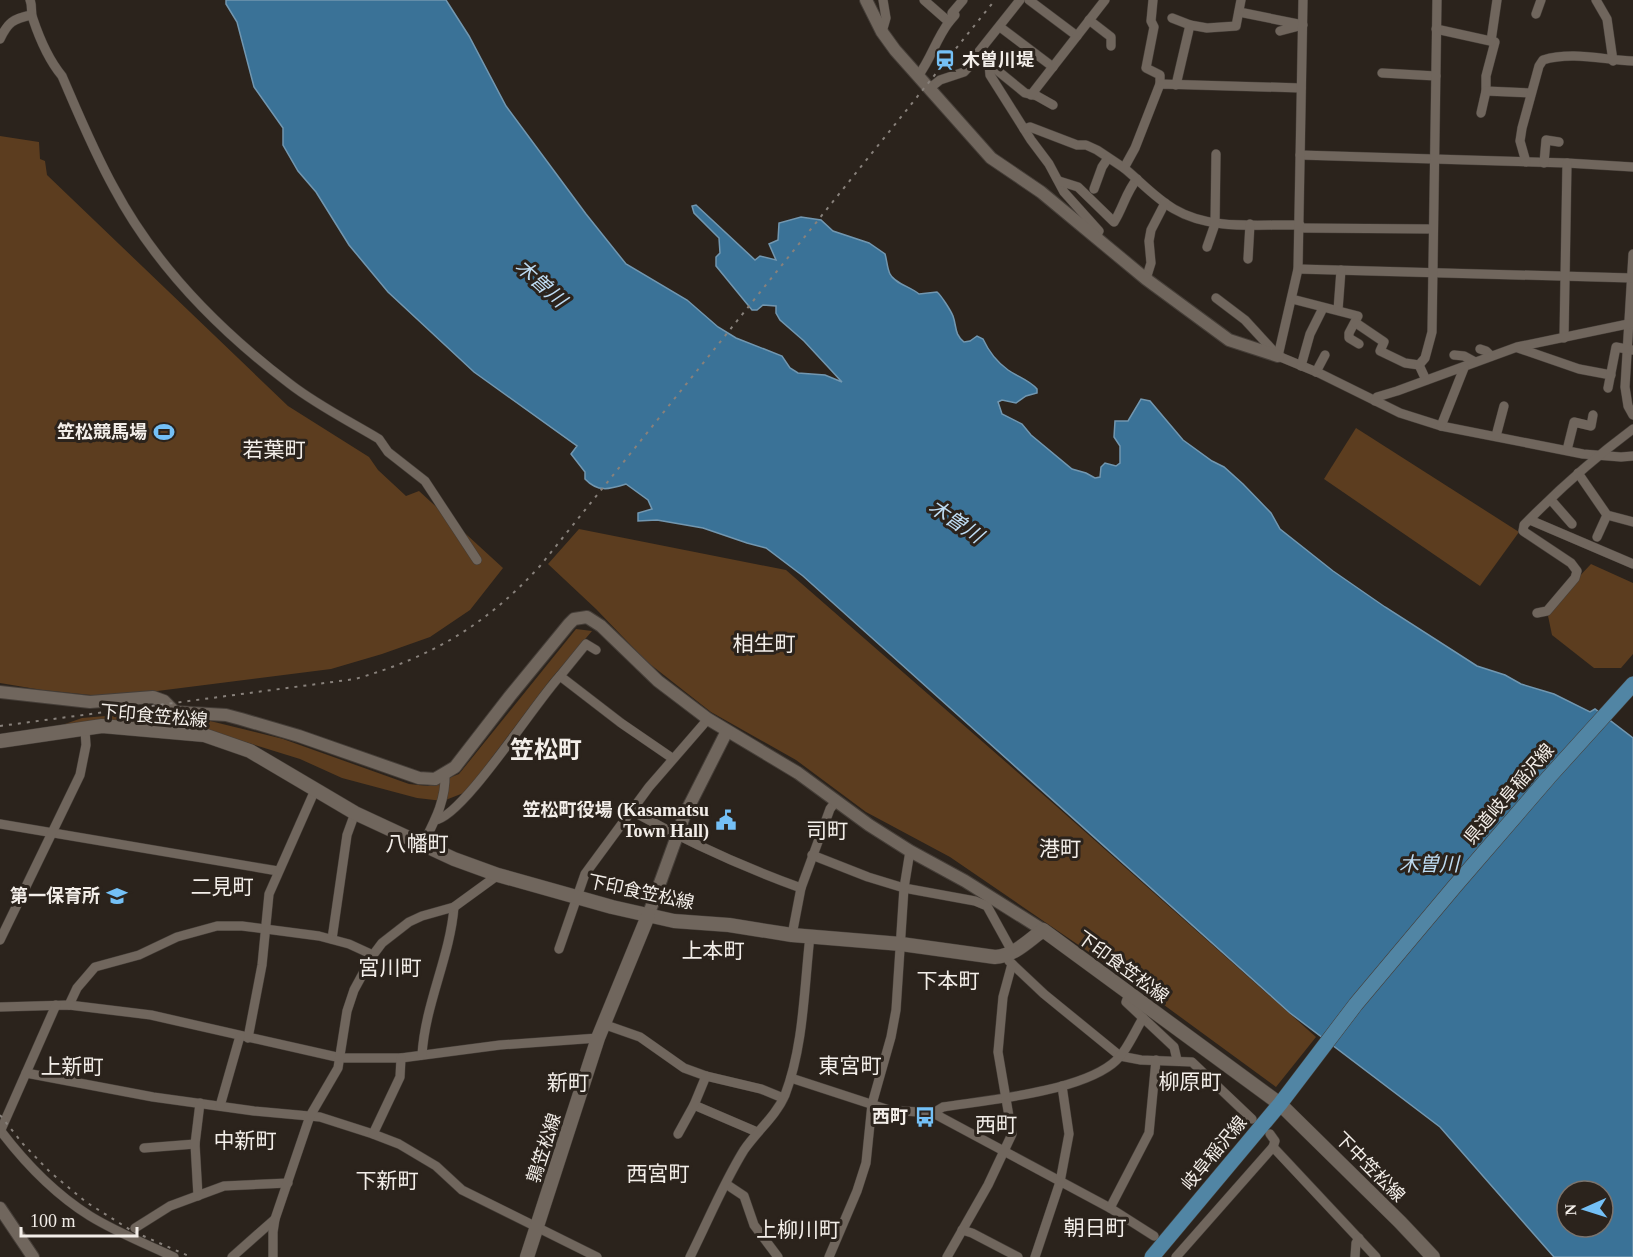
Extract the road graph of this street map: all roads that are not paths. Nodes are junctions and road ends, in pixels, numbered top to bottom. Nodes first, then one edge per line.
1 (30, 0) edge
2 (866, 0) edge
3 (883, 0) edge
4 (924, 0) edge
5 (963, 0) edge
6 (1020, 0) edge
7 (1029, 0) edge
8 (1105, 0) edge
9 (1153, 0) edge
10 (1241, 0) edge
11 (1303, 0) edge
12 (1437, 0) edge
13 (1497, 0) edge
14 (1542, 0) edge
15 (1596, 0) edge
16 (1239, 12) junction
17 (1536, 14) dead end
18 (31, 15) junction
19 (1172, 18) dead end
20 (1089, 20) junction
21 (949, 22) junction
22 (1190, 25) junction
23 (1303, 25) junction
24 (1000, 27) junction
25 (1436, 29) junction
26 (1280, 31) dead end
27 (882, 32) junction
28 (1077, 36) junction
29 (0, 39) edge
30 (1491, 41) junction
31 (1111, 46) dead end
32 (979, 56) junction
33 (1613, 60) junction
34 (1633, 61) edge
35 (989, 64) junction
36 (1053, 67) junction
37 (1382, 73) dead end
38 (918, 76) junction
39 (1436, 76) junction
40 (1160, 84) junction
41 (1176, 85) junction
42 (930, 88) junction
43 (1301, 88) junction
44 (1486, 92) junction
45 (1531, 93) junction
46 (1031, 95) junction
47 (1053, 105) dead end
48 (1481, 113) dead end
49 (1024, 129) junction
50 (1559, 142) dead end
51 (1216, 154) dead end
52 (1300, 155) junction
53 (1108, 158) junction
54 (1434, 159) junction
55 (1526, 162) junction
56 (1544, 163) junction
57 (1567, 163) junction
58 (1633, 167) edge
59 (1124, 168) junction
60 (1137, 179) junction
61 (1059, 181) junction
62 (1094, 189) dead end
63 (1165, 203) junction
64 (1215, 224) junction
65 (1250, 224) junction
66 (1300, 226) junction
67 (1433, 229) junction
68 (1096, 237) junction
69 (1207, 247) dead end
70 (1633, 254) edge
71 (1248, 259) dead end
72 (1298, 269) junction
73 (1341, 270) junction
74 (1433, 273) junction
75 (1564, 278) junction
76 (1632, 278) edge
77 (1146, 279) junction
78 (1216, 298) dead end
79 (1292, 299) junction
80 (1323, 308) junction
81 (1338, 309) junction
82 (1356, 323) junction
83 (1631, 323) edge
84 (1564, 338) junction
85 (1359, 344) dead end
86 (1517, 347) junction
87 (1480, 349) dead end
88 (1630, 350) edge
89 (1325, 355) dead end
90 (1454, 355) dead end
91 (1278, 356) junction
92 (1491, 356) junction
93 (1475, 362) junction
94 (1419, 365) junction
95 (1301, 366) junction
96 (1464, 368) junction
97 (1316, 372) junction
98 (1611, 375) junction
99 (1426, 380) junction
100 (1608, 388) dead end
101 (1375, 401) junction
102 (1504, 406) dead end
103 (1593, 414) dead end
104 (1633, 415) edge
105 (1441, 426) junction
106 (1633, 429) edge
107 (1496, 436) junction
108 (1567, 450) junction
109 (1598, 456) junction
110 (1633, 456) edge
111 (1578, 473) junction
112 (1551, 500) junction
113 (1607, 515) junction
114 (1530, 520) junction
115 (1633, 522) edge
116 (1572, 524) dead end
117 (1597, 537) dead end
118 (477, 560) dead end
119 (1633, 564) edge
120 (1537, 613) dead end
121 (596, 651) dead end
122 (560, 676) junction
123 (1633, 684) edge
124 (0, 692) edge
125 (708, 719) junction
126 (85, 730) junction
127 (728, 731) junction
128 (0, 741) edge
129 (672, 758) junction
130 (445, 774) junction
131 (315, 790) junction
132 (836, 801) junction
133 (632, 811) junction
134 (355, 813) junction
135 (435, 820) junction
136 (0, 824) edge
137 (51, 834) junction
138 (677, 834) junction
139 (423, 844) junction
140 (910, 851) junction
141 (812, 855) junction
142 (278, 871) junction
143 (498, 875) junction
144 (801, 888) junction
145 (904, 888) junction
146 (576, 896) junction
147 (454, 907) junction
148 (648, 916) junction
149 (265, 929) junction
150 (1043, 930) junction
151 (792, 935) junction
152 (810, 936) junction
153 (332, 939) junction
154 (0, 940) edge
155 (901, 944) junction
156 (559, 949) dead end
157 (373, 955) junction
158 (1010, 958) junction
159 (1129, 994) junction
160 (56, 1005) junction
161 (69, 1005) junction
162 (0, 1007) edge
163 (1143, 1018) junction
164 (603, 1024) junction
165 (244, 1037) junction
166 (598, 1038) junction
167 (422, 1054) junction
168 (1120, 1056) junction
169 (341, 1058) junction
170 (401, 1058) junction
171 (1156, 1060) junction
172 (1177, 1060) junction
173 (26, 1073) junction
174 (1305, 1073) joint
175 (706, 1076) junction
176 (790, 1078) junction
177 (1062, 1086) junction
178 (1005, 1097) junction
179 (783, 1098) junction
180 (200, 1103) junction
181 (872, 1104) junction
182 (1281, 1104) junction
183 (694, 1105) junction
184 (220, 1106) junction
185 (933, 1113) junction
186 (310, 1116) junction
187 (1252, 1119) dead end
188 (0, 1131) edge
189 (758, 1132) junction
190 (373, 1134) junction
191 (678, 1134) dead end
192 (1270, 1134) dead end
193 (195, 1144) junction
194 (1274, 1147) junction
195 (144, 1148) dead end
196 (1005, 1152) junction
197 (1060, 1182) junction
198 (288, 1183) junction
199 (726, 1184) junction
200 (198, 1196) junction
201 (0, 1208) edge
202 (1110, 1208) junction
203 (275, 1220) junction
204 (1400, 1222) junction
205 (135, 1228) dead end
206 (536, 1228) junction
207 (962, 1230) junction
208 (1154, 1236) dead end
209 (1359, 1238) junction
210 (1176, 1255) edge
211 (33, 1257) edge
212 (174, 1257) edge
213 (232, 1257) edge
214 (273, 1257) edge
215 (527, 1257) edge
216 (597, 1257) edge
217 (690, 1257) edge
218 (778, 1257) edge
219 (829, 1257) edge
220 (947, 1257) edge
221 (1018, 1257) edge
222 (1035, 1257) edge
223 (1152, 1257) edge
224 (1355, 1257) edge
225 (1376, 1257) edge
226 (1422, 1257) edge
227 (1433, 1257) edge

1 - 18 street
2 - 27 street
3 - 27 street
4 - 21 street
5 - 21 street
6 - 24 street
7 - 28 street
8 - 20 street
9 - 40 street
10 - 16 street
11 - 23 street
12 - 25 street
13 - 30 street
14 - 17 street
15 - 33 street
16 - 22 street
16 - 23 street
18 - 29 street
18 - 118 street
19 - 22 street
20 - 28 street
20 - 31 street
21 - 38 street
22 - 41 street
23 - 26 street
23 - 43 street
24 - 32 street
24 - 36 street
25 - 30 street
25 - 39 street
27 - 38 street
28 - 36 street
30 - 44 street
32 - 35 street
32 - 42 street
33 - 34 street
33 - 45 street
35 - 46 street
35 - 49 street
36 - 46 street
37 - 39 street
38 - 42 street
39 - 54 street
40 - 41 street
40 - 59 street
41 - 43 street
42 - 68 street
43 - 52 street
44 - 45 street
44 - 48 street
45 - 55 street
46 - 47 street
49 - 53 street
49 - 61 street
50 - 56 street
51 - 64 street
52 - 54 street
52 - 66 street
53 - 59 street
53 - 62 street
54 - 55 street
54 - 67 street
55 - 56 street
56 - 57 street
57 - 58 street
57 - 75 street
59 - 60 street
60 - 61 street
60 - 63 street
61 - 68 street
63 - 64 street
63 - 77 street
64 - 65 street
64 - 69 street
65 - 66 street
65 - 71 street
66 - 67 street
66 - 72 street
67 - 74 street
68 - 77 street
70 - 76 street
72 - 73 street
72 - 79 street
73 - 74 street
73 - 81 street
74 - 75 street
74 - 94 street
75 - 76 street
75 - 84 street
76 - 83 street
77 - 91 street
78 - 91 street
79 - 80 street
79 - 91 street
80 - 81 street
80 - 95 street
81 - 82 street
82 - 85 street
82 - 94 street
83 - 84 street
83 - 88 street
84 - 86 street
86 - 92 street
86 - 98 street
87 - 92 street
88 - 98 street
88 - 104 street
89 - 97 street
90 - 93 street
91 - 95 street
92 - 93 street
93 - 96 street
94 - 99 street
95 - 97 street
96 - 99 street
96 - 105 street
97 - 101 street
98 - 100 street
99 - 101 street
101 - 105 street
102 - 107 street
103 - 108 street
105 - 107 street
106 - 109 street
107 - 108 street
108 - 109 street
109 - 110 street
109 - 111 street
111 - 112 street
111 - 113 street
112 - 114 street
112 - 116 street
113 - 115 street
113 - 117 street
114 - 119 street
114 - 120 street
121 - 122 street
122 - 129 street
122 - 135 street
123 - 174 main road, 県道岐阜稲沢線
124 - 130 street
125 - 127 street
125 - 129 street
125 - 130 street
126 - 128 main road, 下印食笠松線
126 - 131 main road, 下印食笠松線
126 - 137 street
127 - 132 street
127 - 138 street
129 - 133 street
130 - 135 street
131 - 134 main road, 下印食笠松線
131 - 142 street
132 - 140 street
132 - 141 street
133 - 138 street
133 - 146 street
134 - 139 main road, 下印食笠松線
134 - 153 street
135 - 139 street
136 - 137 street
137 - 142 street
137 - 154 street
138 - 144 street
138 - 148 street
139 - 143 main road, 下印食笠松線
140 - 145 street
140 - 150 street
141 - 144 street
141 - 145 street
142 - 149 street
143 - 146 main road, 下印食笠松線
143 - 147 street
144 - 151 street
145 - 155 street
145 - 158 street
146 - 148 main road, 下印食笠松線
146 - 156 street
147 - 157 street
147 - 167 street
148 - 151 main road, 下印食笠松線
148 - 164 main road, 鶉笠松線
149 - 153 street
149 - 161 street
149 - 165 street
150 - 158 main road
150 - 159 main road, 下印食笠松線
151 - 152 main road, 下印食笠松線
152 - 155 main road, 下印食笠松線
152 - 176 street
153 - 157 street
155 - 158 main road, 下印食笠松線
155 - 181 street
157 - 169 street
158 - 168 street
158 - 178 street
159 - 163 street
159 - 182 main road, 下印食笠松線
160 - 161 street
160 - 162 street
160 - 173 street
161 - 165 street
163 - 168 street
163 - 172 street
164 - 166 main road, 鶉笠松線
164 - 175 street
165 - 169 street
165 - 184 street
166 - 167 street
166 - 206 main road, 鶉笠松線
167 - 170 street
168 - 171 street
168 - 177 street
169 - 170 street
169 - 186 street
170 - 190 street
171 - 172 street
171 - 202 street
172 - 187 street
173 - 180 street
173 - 188 street
174 - 182 main road, 岐阜稲沢線
175 - 179 street
175 - 183 street
176 - 179 street
176 - 181 street
177 - 178 street
177 - 197 street
178 - 185 street
178 - 196 street
179 - 189 street
180 - 184 street
180 - 193 street
181 - 185 street
181 - 219 street
182 - 204 main road, 下中笠松線
182 - 223 main road, 岐阜稲沢線
183 - 189 street
183 - 191 street
184 - 186 street
185 - 196 street
186 - 190 street
186 - 198 street
188 - 212 street
189 - 199 street
190 - 206 street
192 - 194 street
193 - 195 street
193 - 200 street
194 - 209 street
194 - 210 street
196 - 197 street
196 - 207 street
197 - 202 street
197 - 222 street
198 - 200 street
198 - 203 street
199 - 217 street
199 - 218 street
200 - 205 street
201 - 211 street
202 - 208 street
203 - 213 street
203 - 214 street
204 - 226 main road
204 - 227 main road, 下中笠松線
206 - 215 main road, 鶉笠松線
206 - 216 street
207 - 220 street
207 - 221 street
209 - 224 street
209 - 225 street

